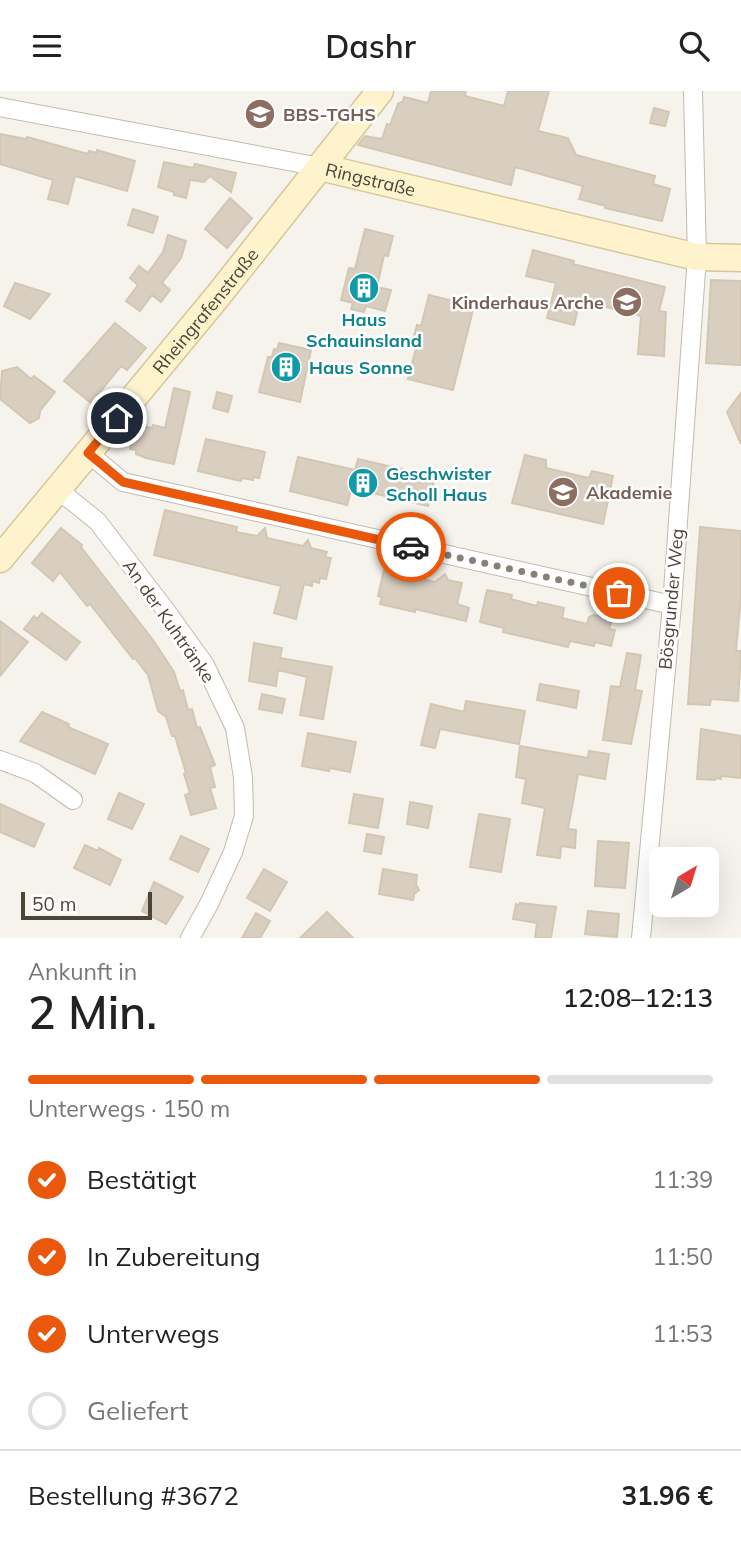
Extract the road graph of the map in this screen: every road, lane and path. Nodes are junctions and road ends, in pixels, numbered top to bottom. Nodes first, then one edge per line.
1 (380, 91) edge
2 (693, 91) edge
3 (0, 107) edge
4 (320, 167) junction
5 (697, 257) junction
6 (741, 258) edge
7 (88, 453) junction
8 (57, 489) junction
9 (0, 559) edge
10 (671, 605) junction
11 (0, 760) edge
12 (73, 800) dead end
13 (190, 938) edge
14 (641, 938) edge

1 - 4 street, Rheingrafenstraße
2 - 5 street, Bösgrunder Weg
3 - 4 street, Ringstraße
4 - 5 street, Ringstraße
4 - 7 street, Rheingrafenstraße
5 - 6 street, Ringstraße
5 - 10 street, Bösgrunder Weg
7 - 8 street, Rheingrafenstraße
7 - 10 street
8 - 9 street, Rheingrafenstraße
8 - 13 street, An der Kuhtränke
10 - 14 street, Bösgrunder Weg
11 - 12 street

